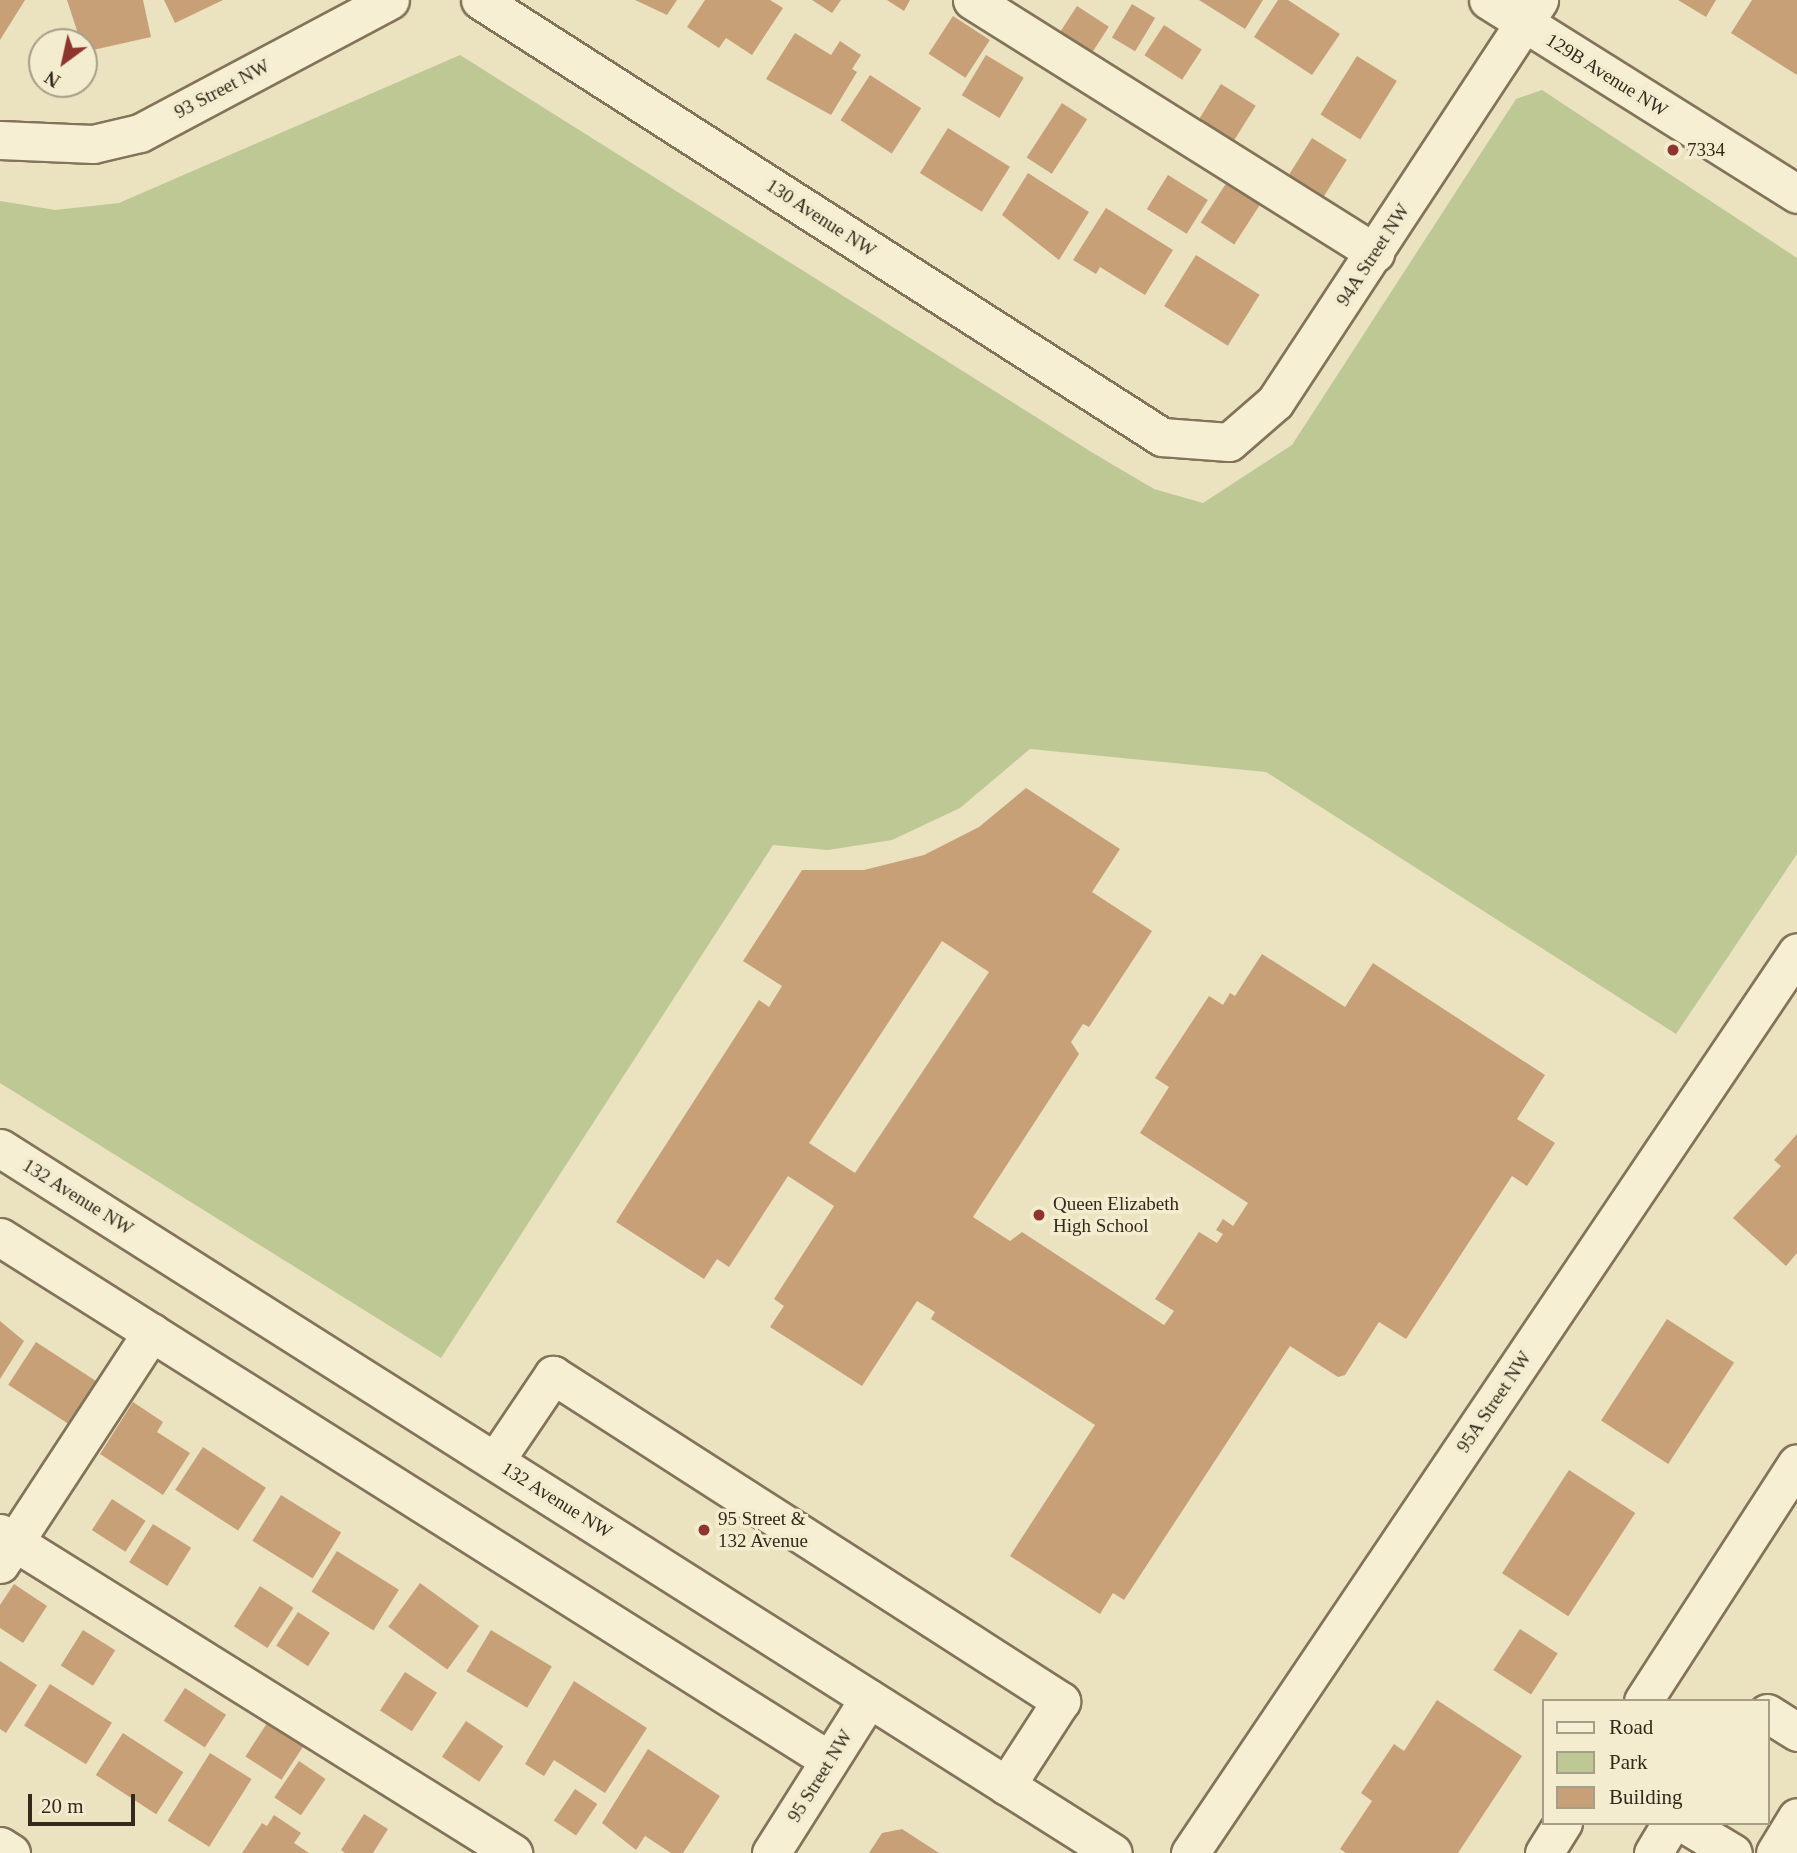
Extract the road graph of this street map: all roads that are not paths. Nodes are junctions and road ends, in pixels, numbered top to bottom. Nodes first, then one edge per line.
1 (390, 0) edge
2 (480, 0) edge
3 (971, 0) edge
4 (1488, 0) edge
5 (1532, 12) edge
6 (0, 140) edge
7 (1797, 194) edge
8 (1375, 253) junction
9 (1163, 437) joint
10 (1797, 952) edge
11 (0, 1148) edge
12 (0, 1237) edge
13 (152, 1332) junction
14 (495, 1461) junction
15 (1797, 1463) edge
16 (5, 1547) edge
17 (869, 1698) junction
18 (1644, 1699) edge
19 (1769, 1714) edge
20 (1797, 1732) edge
21 (830, 1760) junction
22 (1006, 1786) junction
23 (1797, 1817) edge
24 (1562, 1825) edge
25 (1670, 1825) edge
26 (1686, 1825) edge
27 (463, 1840) edge
28 (0, 1846) edge
29 (10, 1853) edge
30 (513, 1853) edge
31 (771, 1853) edge
32 (1113, 1853) edge
33 (1190, 1853) edge
34 (1544, 1853) edge
35 (1653, 1853) edge
36 (1733, 1853) edge
37 (1775, 1853) edge

1 - 6 street, 93 Street NW
2 - 9 street, 130 Avenue NW
3 - 8 street
4 - 5 street, 129B Avenue NW
5 - 7 street, 129B Avenue NW
5 - 8 street, 94A Street NW
8 - 9 street, 94A Street NW
10 - 33 street, 95A Street NW
11 - 14 street, 132 Avenue NW
12 - 13 street
13 - 16 street
13 - 21 street
14 - 17 street, 132 Avenue NW
14 - 22 street
15 - 18 street
16 - 27 street
17 - 21 street, 95 Street NW
17 - 22 street, 132 Avenue NW
19 - 20 street
21 - 31 street, 95 Street NW
22 - 32 street, 132 Avenue NW
23 - 37 street
24 - 34 street
25 - 35 street
26 - 36 street
27 - 30 street
28 - 29 street

